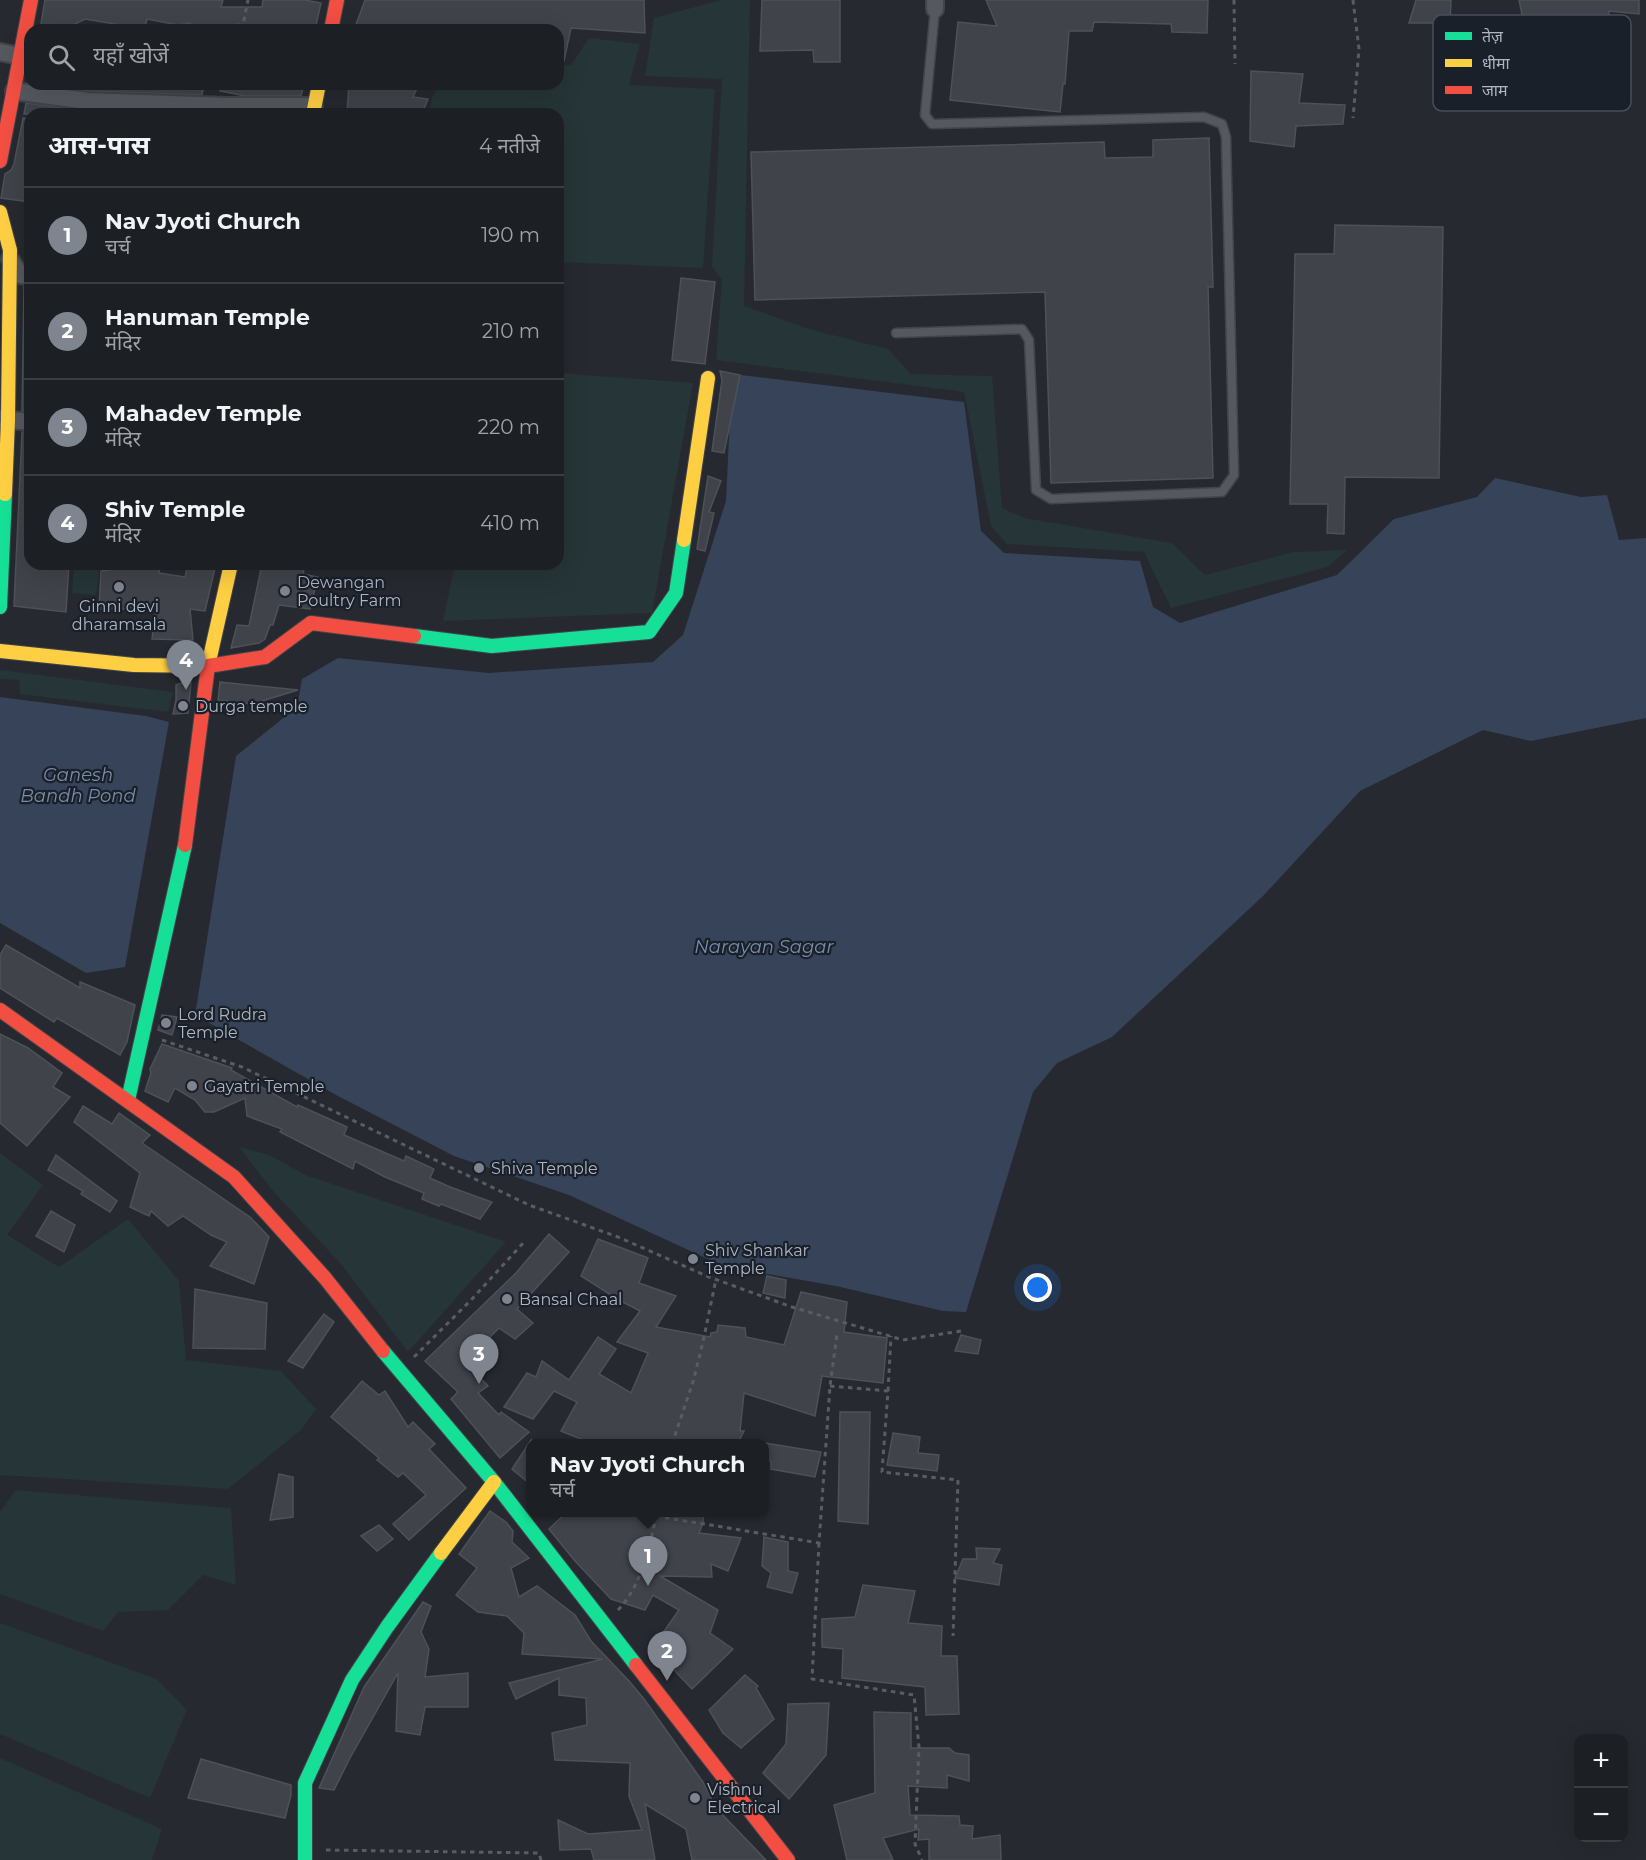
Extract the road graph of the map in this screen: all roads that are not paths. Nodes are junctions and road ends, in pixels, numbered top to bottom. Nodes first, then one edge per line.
1 (31, 0) edge
2 (337, 0) edge
3 (935, 4) edge
4 (26, 24) edge
5 (332, 24) edge
6 (24, 36) edge
7 (0, 52) edge
8 (20, 56) junction
9 (318, 90) edge
10 (14, 91) junction
11 (195, 108) edge
12 (314, 108) edge
13 (0, 161) edge
14 (0, 212) edge
15 (10, 258) junction
16 (24, 275) edge
17 (896, 333) dead end
18 (708, 378) dead end
19 (4, 419) edge
20 (24, 421) edge
21 (230, 570) edge
22 (0, 607) edge
23 (0, 651) edge
24 (208, 666) junction
25 (0, 1010) edge
26 (128, 1100) junction
27 (494, 1482) junction
28 (306, 1855) edge
29 (788, 1860) edge

1 - 4 main road
2 - 5 main road
3 - 17 lane
6 - 8 main road
7 - 8 street
8 - 10 main road
9 - 12 main road
10 - 11 street
10 - 13 main road
14 - 15 main road
15 - 16 street
15 - 19 main road
18 - 24 main road
19 - 20 street
19 - 22 main road
21 - 24 main road
23 - 24 main road
24 - 26 main road
25 - 26 main road
26 - 27 main road
27 - 28 main road
27 - 29 main road

